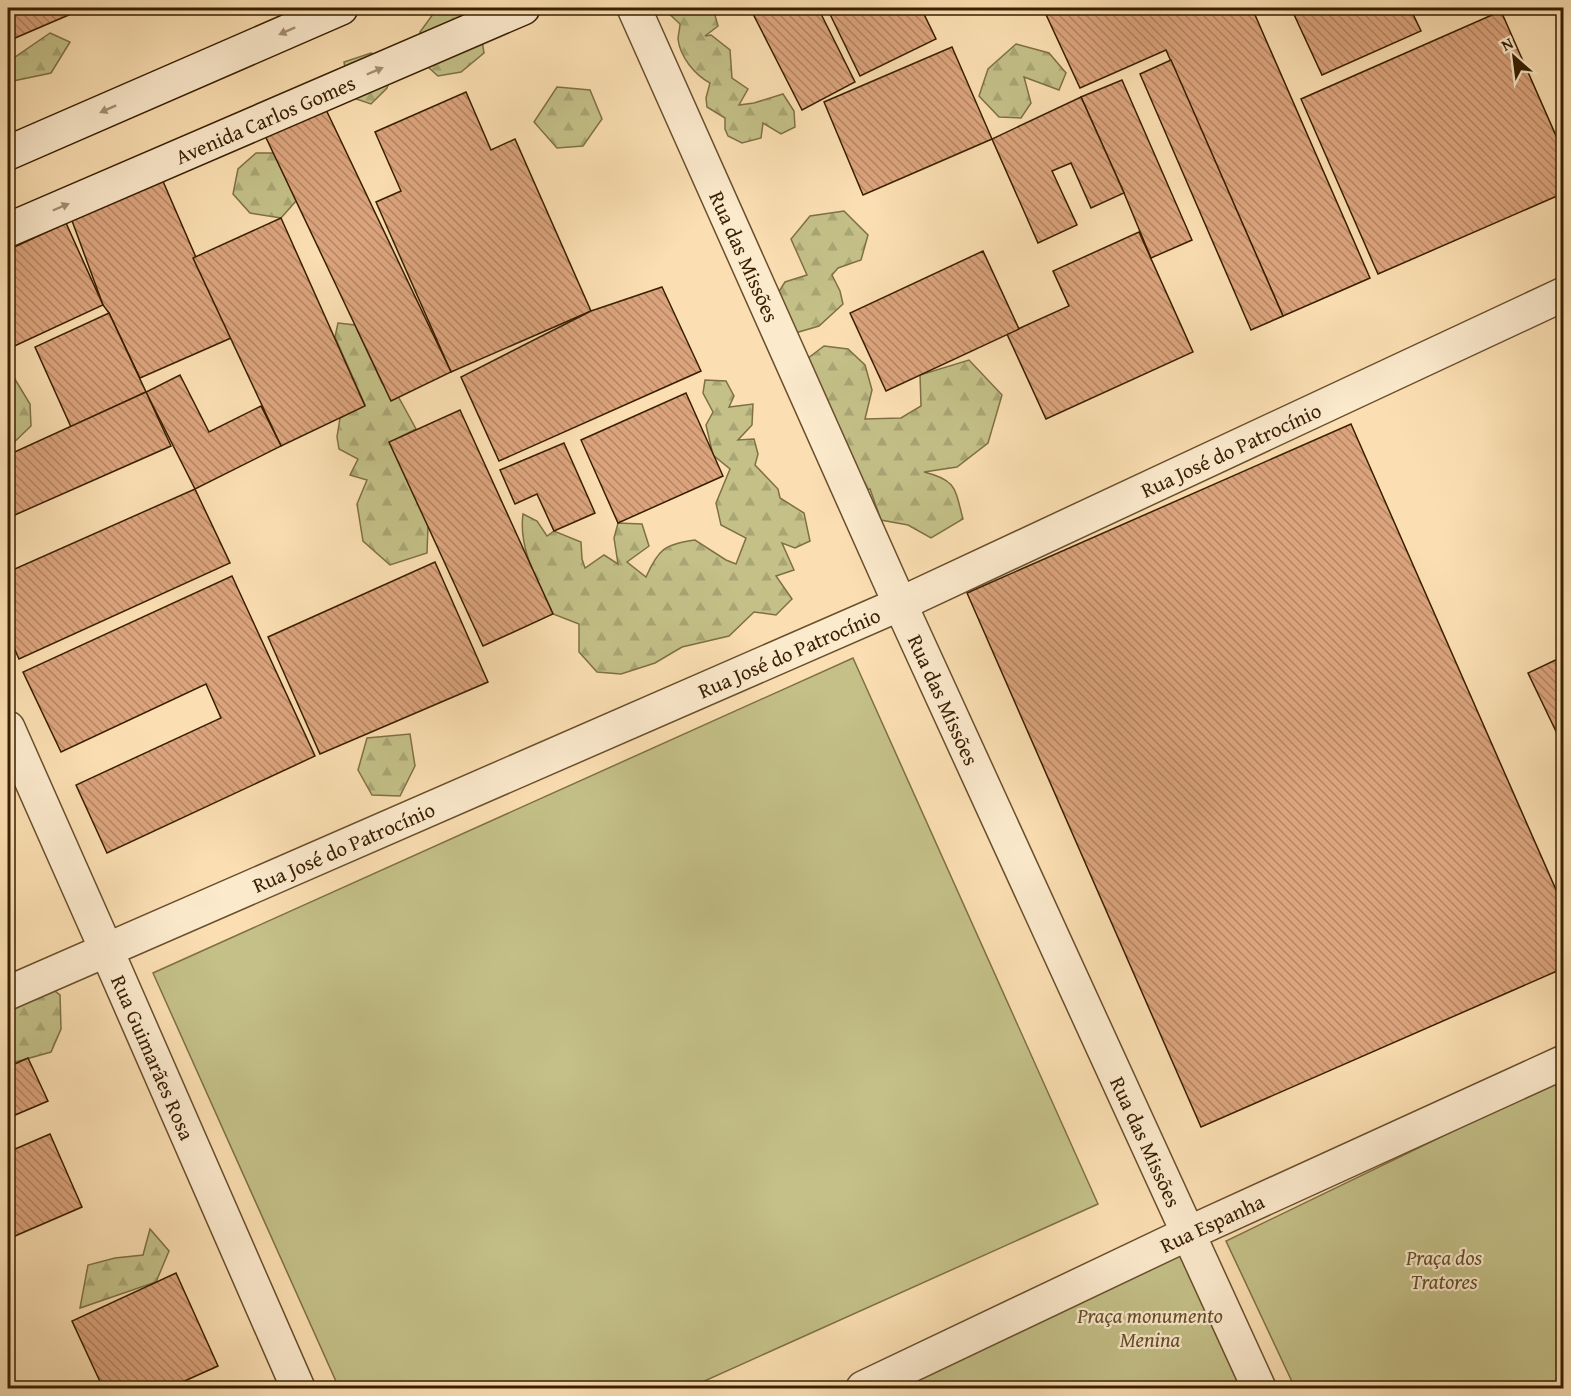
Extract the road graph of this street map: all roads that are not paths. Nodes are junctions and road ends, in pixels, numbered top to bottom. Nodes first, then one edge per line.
1 (341, 8) edge
2 (523, 8) edge
3 (634, 8) edge
4 (8, 153) edge
5 (8, 230) edge
6 (1563, 294) edge
7 (900, 604) junction
8 (8, 728) edge
9 (106, 949) junction
10 (8, 993) edge
11 (1563, 1062) edge
12 (1189, 1233) junction
13 (298, 1389) edge
14 (863, 1389) edge
15 (1259, 1389) edge

1 -> 4 street
5 -> 2 street, Avenida Carlos Gomes
3 - 7 street, Rua das Missões
6 - 7 street, Rua José do Patrocínio
7 - 9 street, Rua José do Patrocínio
7 - 12 street, Rua das Missões
8 - 9 street, Rua Guimarães Rosa
9 - 10 street, Rua José do Patrocínio
9 - 13 street, Rua Guimarães Rosa
11 - 12 street, Rua Espanha
12 - 14 street, Rua Espanha
12 - 15 street, Rua das Missões

